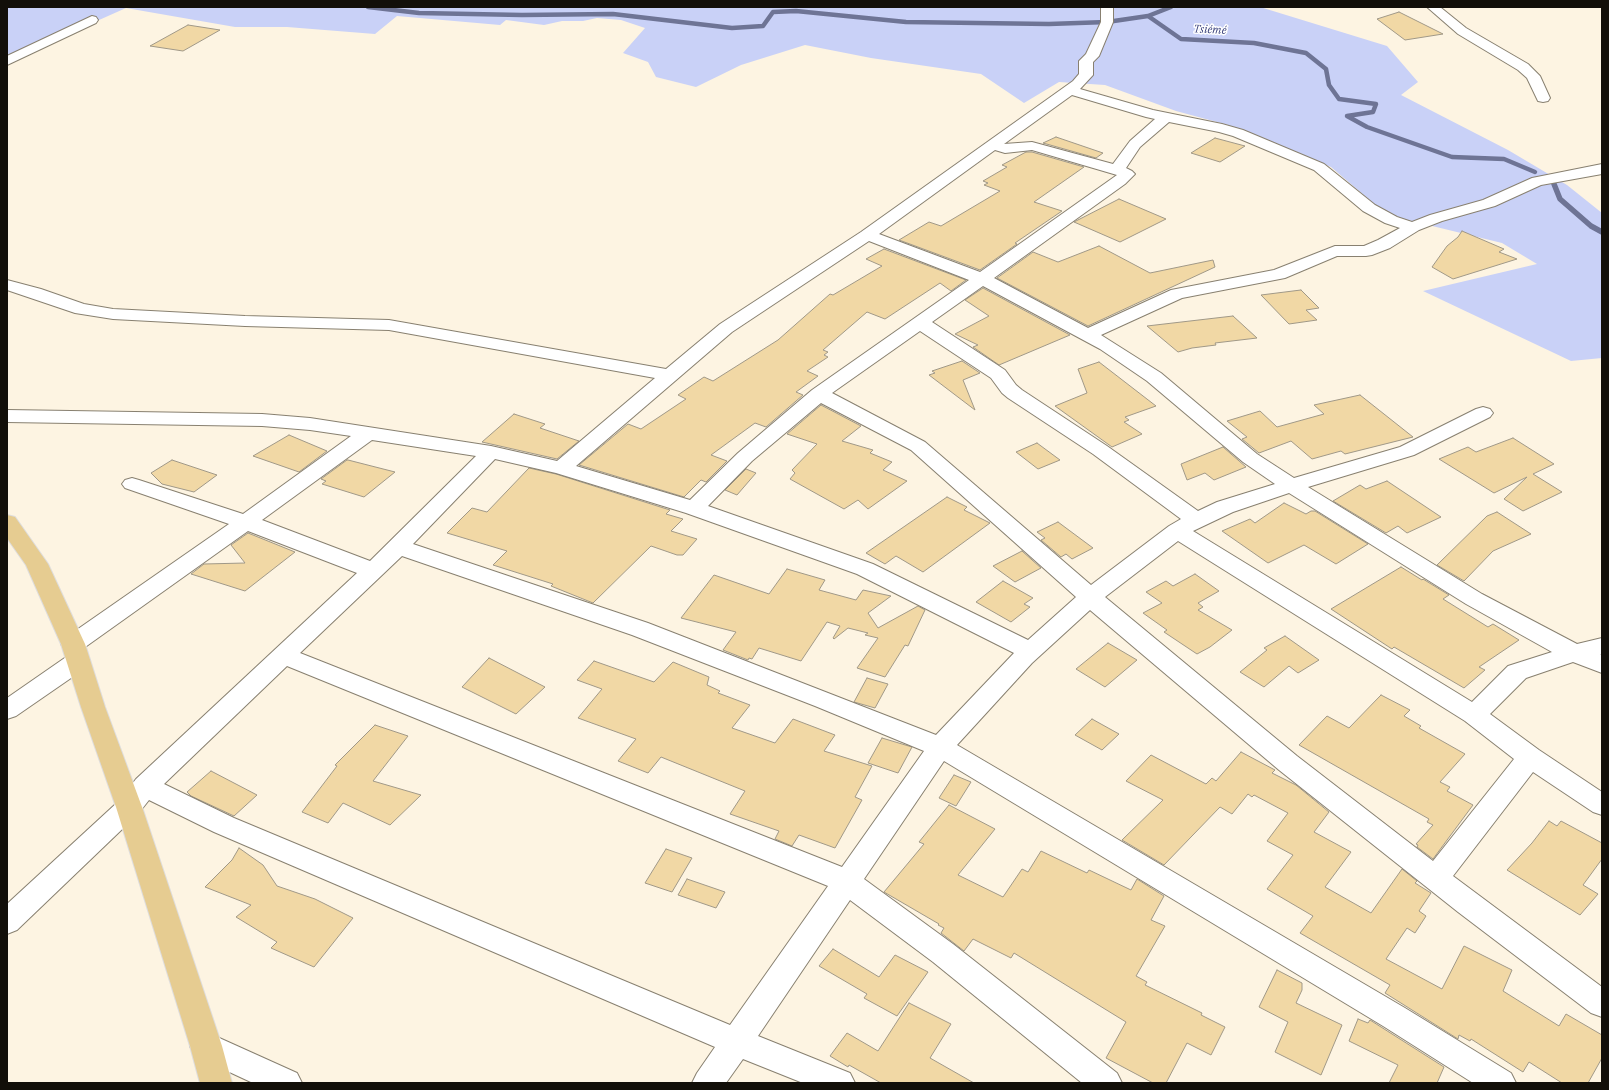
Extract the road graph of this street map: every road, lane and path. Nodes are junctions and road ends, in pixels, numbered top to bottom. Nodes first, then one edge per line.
1 (1107, 7) edge
2 (1433, 7) edge
3 (92, 20) dead end
4 (7, 61) edge
5 (1070, 90) junction
6 (1543, 98) dead end
7 (1167, 116) junction
8 (992, 145) junction
9 (1602, 169) edge
10 (1117, 170) junction
11 (1412, 227) junction
12 (867, 235) junction
13 (983, 280) junction
14 (7, 285) edge
15 (920, 323) junction
16 (1087, 335) junction
17 (670, 375) junction
18 (819, 394) junction
19 (1482, 413) dead end
20 (7, 416) edge
21 (368, 433) junction
22 (491, 452) junction
23 (561, 468) junction
24 (132, 484) dead end
25 (1291, 485) junction
26 (694, 508) junction
27 (7, 522) edge
28 (246, 522) junction
29 (1186, 526) junction
30 (398, 547) junction
31 (372, 570) junction
32 (1090, 597) junction
33 (1602, 646) edge
34 (1031, 651) junction
35 (75, 652) junction
36 (1574, 653) junction
37 (282, 655) junction
38 (1602, 665) edge
39 (7, 710) edge
40 (1474, 716) junction
41 (940, 747) junction
42 (1530, 758) junction
43 (137, 796) junction
44 (1602, 805) edge
45 (1436, 878) junction
46 (846, 881) junction
47 (7, 922) edge
48 (1602, 1004) edge
49 (736, 1042) junction
50 (206, 1046) junction
51 (216, 1083) edge
52 (286, 1083) edge
53 (708, 1083) edge
54 (839, 1083) edge
55 (1106, 1083) edge
56 (1500, 1083) edge

1 - 5 street
2 - 6 street
3 - 4 street
5 - 7 street
5 - 8 street
7 - 10 street
7 - 11 street
8 - 10 street
8 - 12 street
9 - 11 street
10 - 13 street
11 - 16 street
12 - 13 street
12 - 17 street
13 - 15 street
13 - 16 street
14 - 17 street
15 - 18 street
15 - 29 street
16 - 25 street
17 - 23 street
18 - 26 street
18 - 32 street
19 - 25 street
20 - 21 street
21 - 22 street
21 - 28 street
22 - 23 street
22 - 30 street
23 - 26 street
24 - 28 street
25 - 29 street
25 - 36 street
26 - 34 street
27 - 35 main road
28 - 31 street
28 - 35 street
29 - 32 street
29 - 40 street
30 - 31 street
30 - 41 street
31 - 37 street
32 - 34 street
32 - 45 street
33 - 36 street
34 - 41 street
35 - 39 street
35 - 43 main road
36 - 38 street
36 - 40 street
37 - 43 street
37 - 46 street
40 - 42 street
41 - 46 street
41 - 56 street
42 - 44 street
42 - 45 street
43 - 47 street
43 - 49 street
43 - 50 main road
45 - 48 street
46 - 49 street
46 - 55 street
49 - 53 street
49 - 54 street
50 - 51 main road
50 - 52 street

